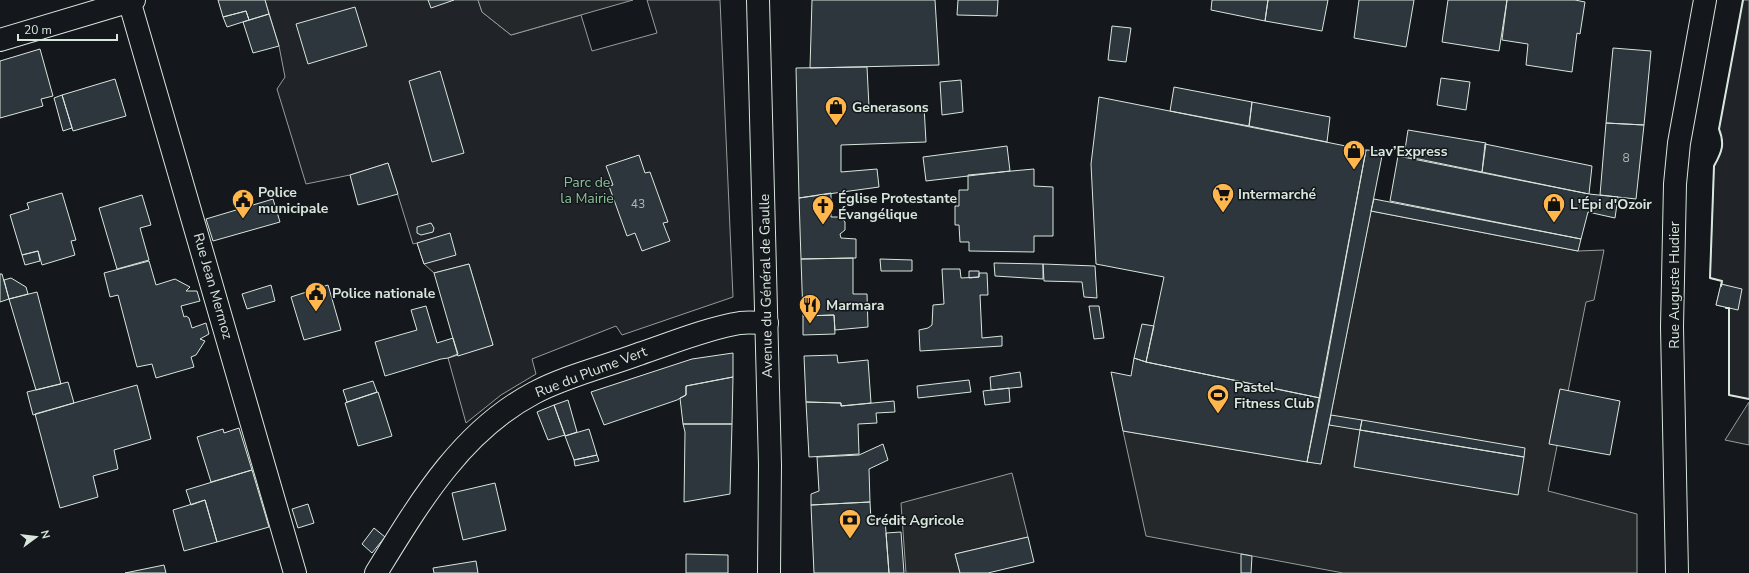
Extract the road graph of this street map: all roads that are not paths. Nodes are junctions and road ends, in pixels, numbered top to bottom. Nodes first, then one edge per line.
1 (131, 0) edge
2 (758, 0) edge
3 (1705, 0) edge
4 (0, 40) edge
5 (767, 324) junction
6 (294, 573) edge
7 (376, 573) edge
8 (769, 573) edge
9 (1677, 573) edge

1 - 4 street
1 - 6 street, Rue Jean Mermoz
2 - 5 street, Avenue du Général de Gaulle
3 - 9 street, Rue Auguste Hudier
5 - 7 street, Rue du Plume Vert
5 - 8 street, Avenue du Général de Gaulle

